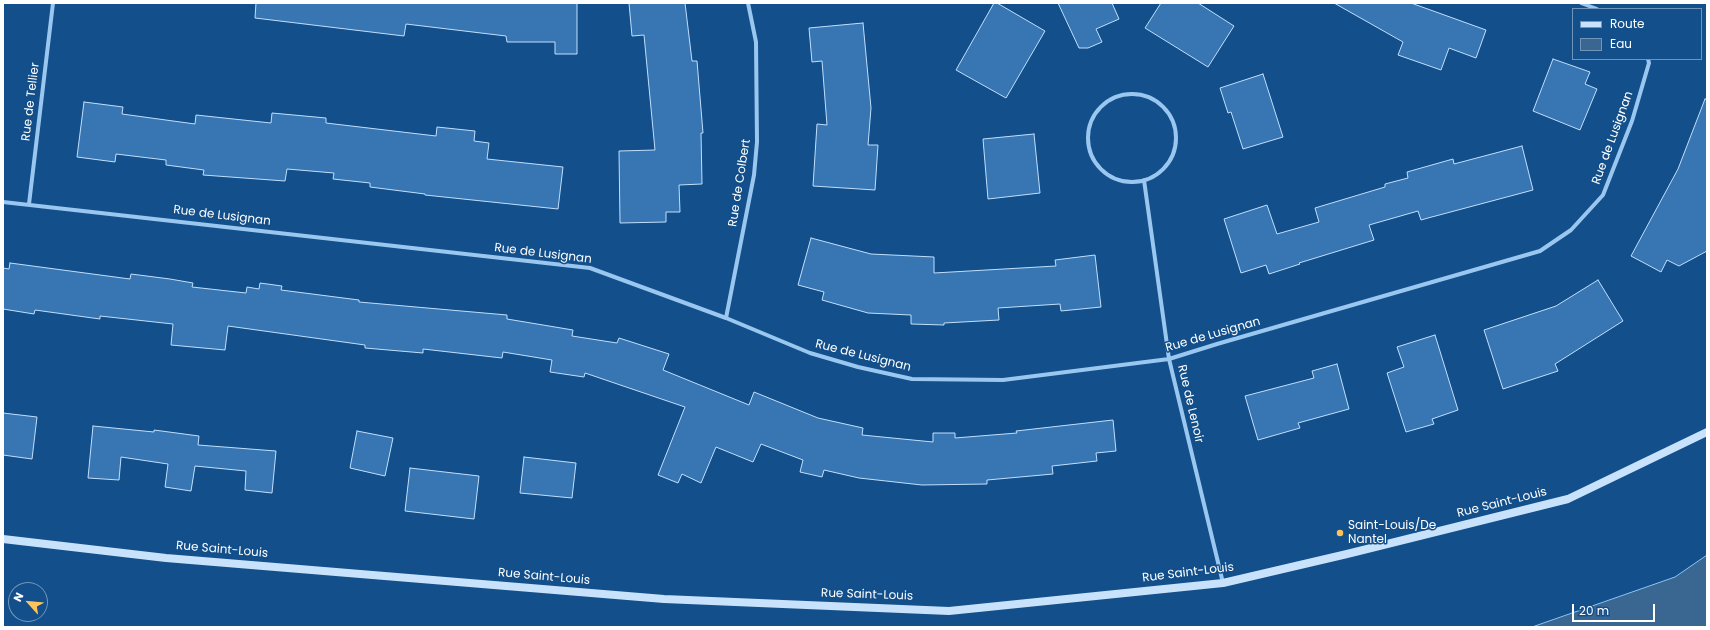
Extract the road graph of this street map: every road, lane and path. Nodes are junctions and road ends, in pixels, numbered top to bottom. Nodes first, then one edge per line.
1 (53, 3) edge
2 (748, 3) edge
3 (1581, 3) edge
4 (1594, 8) edge
5 (1648, 60) edge
6 (1144, 180) junction
7 (3, 202) edge
8 (29, 204) junction
9 (726, 318) junction
10 (1169, 359) junction
11 (1707, 432) edge
12 (3, 538) edge
13 (1223, 583) junction

1 - 8 street, Rue de Tellier
2 - 9 street, Rue de Colbert
3 - 4 street
5 - 10 street, Rue de Lusignan
6 - 6 street
6 - 10 street, Rue de Lenoir
7 - 8 street, Rue de Lusignan
8 - 9 street, Rue de Lusignan
9 - 10 street, Rue de Lusignan
10 - 13 street, Rue de Lenoir
11 - 13 main road, Rue Saint-Louis
12 - 13 main road, Rue Saint-Louis

